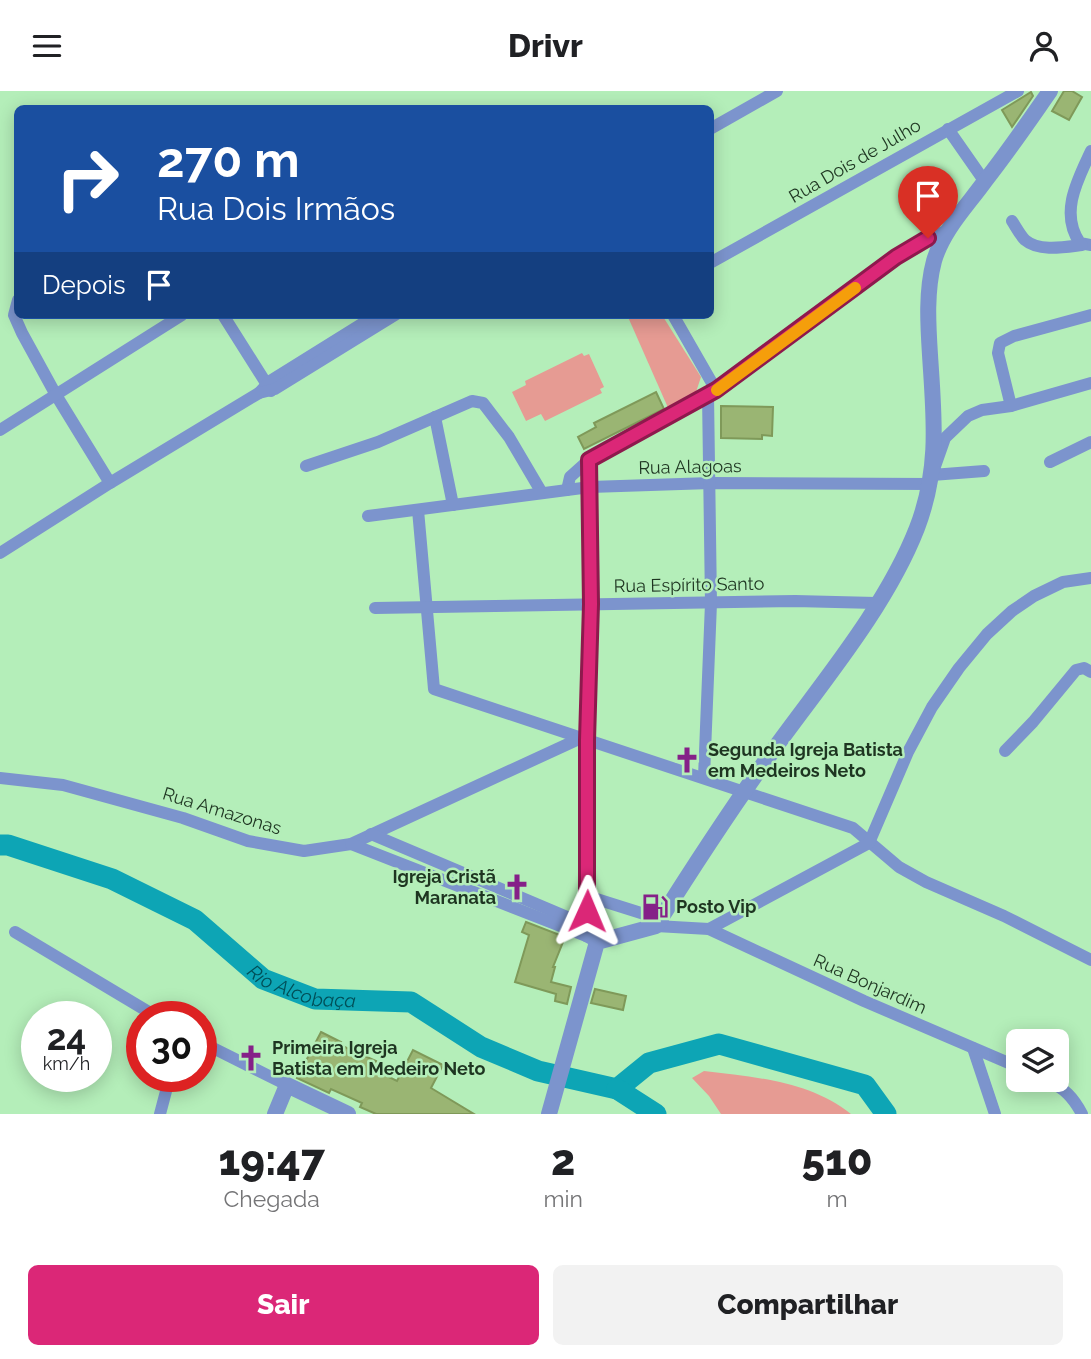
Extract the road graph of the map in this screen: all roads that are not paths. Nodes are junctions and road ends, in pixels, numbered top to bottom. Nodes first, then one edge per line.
1 (777, 91) edge
2 (1018, 91) edge
3 (1051, 91) edge
4 (714, 127) edge
5 (948, 129) junction
6 (1091, 151) edge
7 (985, 181) junction
8 (1012, 221) dead end
9 (948, 230) junction
10 (1086, 245) edge
11 (714, 261) edge
12 (1091, 315) edge
13 (16, 319) edge
14 (176, 319) edge
15 (225, 319) edge
16 (372, 319) edge
17 (385, 319) edge
18 (675, 319) edge
19 (364, 328) junction
20 (1091, 383) edge
21 (266, 389) junction
22 (712, 393) junction
23 (56, 395) junction
24 (1012, 406) junction
25 (435, 417) junction
26 (0, 430) edge
27 (1091, 442) edge
28 (589, 460) junction
29 (1050, 462) dead end
30 (306, 466) dead end
31 (984, 471) dead end
32 (931, 480) junction
33 (110, 483) junction
34 (710, 483) junction
35 (590, 488) junction
36 (568, 490) junction
37 (542, 493) junction
38 (453, 505) junction
39 (418, 510) junction
40 (368, 516) dead end
41 (0, 553) edge
42 (1091, 578) edge
43 (711, 603) junction
44 (876, 603) junction
45 (591, 604) junction
46 (427, 607) junction
47 (375, 608) dead end
48 (1091, 672) edge
49 (584, 739) junction
50 (1005, 751) dead end
51 (704, 777) junction
52 (0, 778) edge
53 (744, 790) junction
54 (371, 834) junction
55 (869, 843) junction
56 (351, 844) junction
57 (587, 896) junction
58 (658, 922) junction
59 (709, 929) junction
60 (15, 932) dead end
61 (590, 934) junction
62 (1091, 960) edge
63 (130, 1001) edge
64 (973, 1048) junction
65 (217, 1050) edge
66 (1006, 1062) edge
67 (287, 1086) junction
68 (166, 1092) edge
69 (1067, 1092) edge
70 (160, 1114) edge
71 (275, 1114) edge
72 (348, 1114) edge
73 (549, 1114) edge
74 (995, 1114) edge
75 (1082, 1114) edge

1 - 4 street
2 - 5 street, Rua Dois de Julho
3 - 7 street
5 - 7 street
5 - 11 street, Rua Dois de Julho
6 - 10 street
7 - 9 street
8 - 10 street
9 - 22 street
9 - 32 street
12 - 24 street
13 - 23 street
14 - 23 street
15 - 21 street
16 - 19 street
17 - 19 street
18 - 22 street
19 - 21 street
20 - 24 street
21 - 33 street
22 - 28 street
22 - 34 street
23 - 26 street
23 - 33 street
24 - 32 street
25 - 30 street
25 - 37 street
25 - 38 street
27 - 29 street
28 - 35 street
28 - 36 street
31 - 32 street, Rua Alagoas
32 - 34 street, Rua Alagoas
32 - 44 street
33 - 41 street
34 - 35 street, Rua Alagoas
34 - 43 street
35 - 36 street, Rua Alagoas
35 - 45 street
36 - 37 street, Rua Alagoas
37 - 38 street, Rua Alagoas
38 - 39 street, Rua Alagoas
39 - 40 street, Rua Alagoas
39 - 46 street
42 - 55 street
43 - 44 street, Rua Espírito Santo
43 - 45 street, Rua Espírito Santo
43 - 51 street
44 - 53 street
45 - 46 street, Rua Espírito Santo
45 - 49 street
46 - 47 street, Rua Espírito Santo
46 - 49 street
48 - 50 street
49 - 51 street
49 - 54 street, Rua Amazonas
49 - 57 street
51 - 53 street
52 - 56 street, Rua Amazonas
53 - 55 street
53 - 58 street
54 - 56 street, Rua Amazonas
54 - 61 street
55 - 59 street
55 - 62 street
56 - 61 street
57 - 58 street
57 - 61 street
58 - 59 street
58 - 61 street
59 - 64 street, Rua Bonjardim
60 - 63 street
61 - 73 street
64 - 66 street, Rua Bonjardim
64 - 74 street
65 - 67 street
67 - 71 street
67 - 72 street
68 - 70 street
69 - 75 street

